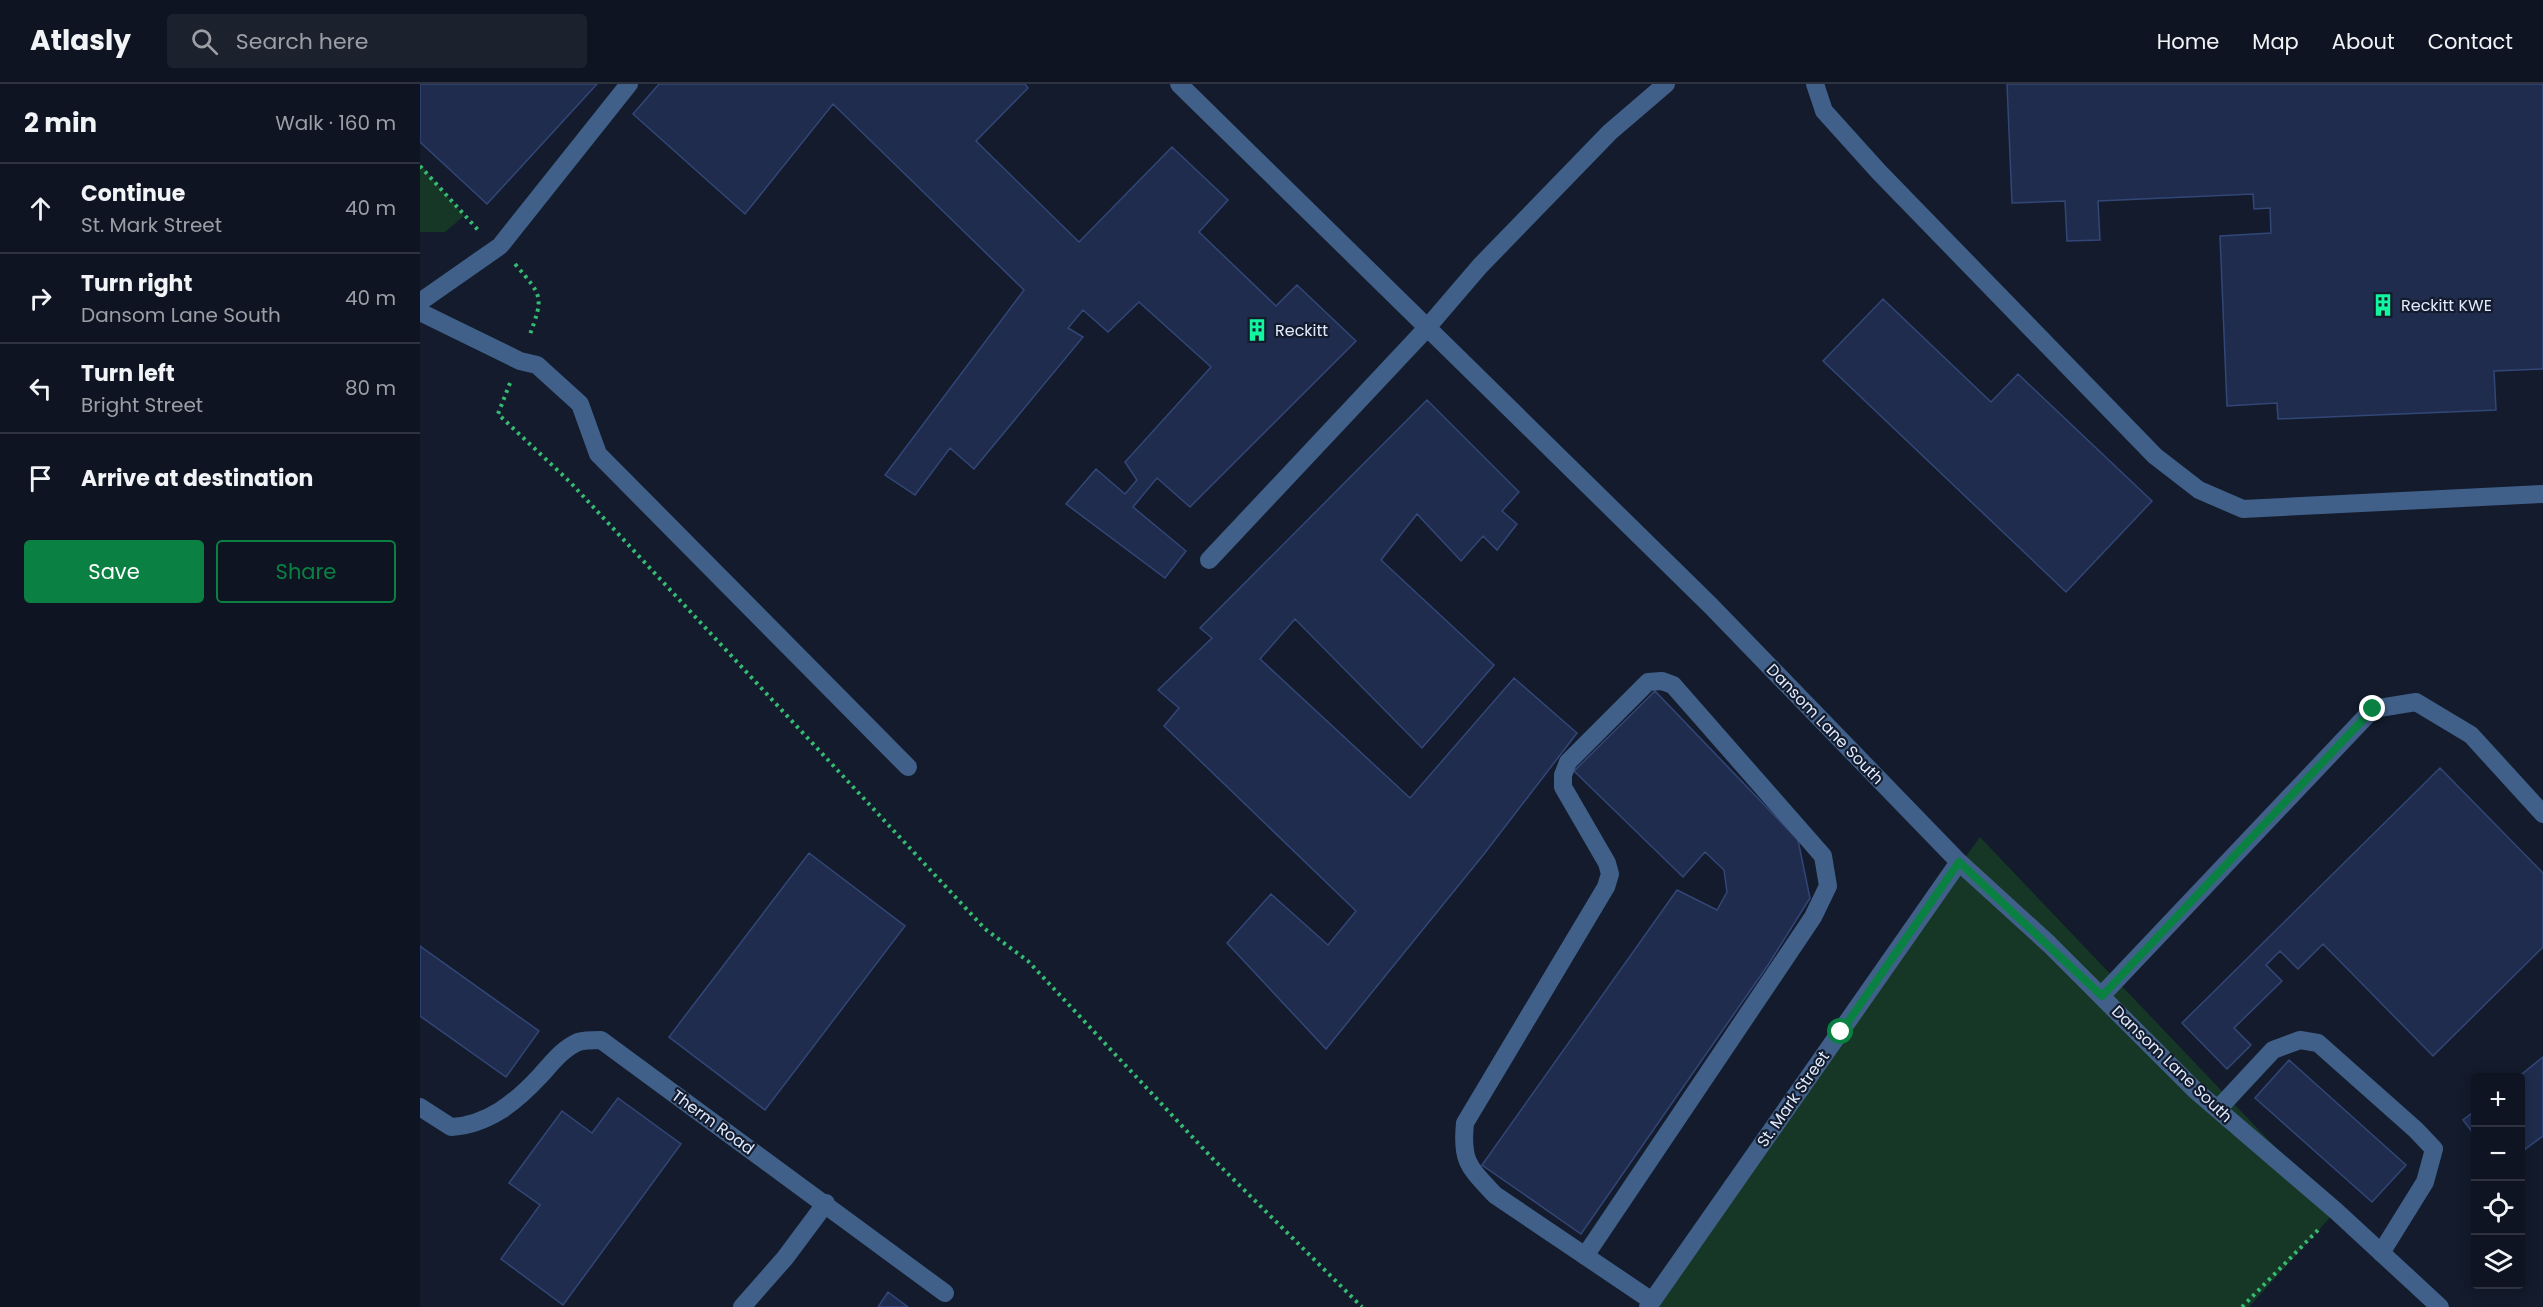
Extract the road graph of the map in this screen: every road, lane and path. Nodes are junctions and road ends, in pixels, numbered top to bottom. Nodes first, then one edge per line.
1 (629, 84) edge
2 (1179, 84) edge
3 (1666, 84) edge
4 (1815, 84) edge
5 (420, 166) edge
6 (504, 240) junction
7 (420, 302) edge
8 (420, 312) edge
9 (1426, 329) junction
10 (529, 363) junction
11 (2543, 494) edge
12 (1209, 560) dead end
13 (908, 767) dead end
14 (2543, 813) edge
15 (1959, 862) junction
16 (2102, 996) junction
17 (420, 1107) edge
18 (2218, 1109) junction
19 (826, 1203) junction
20 (2336, 1212) junction
21 (2381, 1253) junction
22 (1585, 1256) junction
23 (945, 1293) dead end
24 (1650, 1304) edge
25 (742, 1307) edge
26 (1362, 1307) edge
27 (2242, 1307) edge
28 (2440, 1307) edge

1 - 6 street
2 - 9 street, Dansom Lane South
3 - 9 street
4 - 11 street
5 - 6 path
6 - 7 street
6 - 10 path
8 - 10 street
9 - 12 street
9 - 15 street, Dansom Lane South
10 - 13 street
10 - 26 path
14 - 16 street
15 - 16 street, Dansom Lane South
15 - 24 street, St. Mark Street
16 - 18 street, Dansom Lane South
17 - 19 street, Therm Road
18 - 20 street, Dansom Lane South
18 - 21 street
19 - 23 street, Therm Road
19 - 25 street
20 - 21 street, Dansom Lane South
20 - 27 path
21 - 28 street, Dansom Lane South
22 - 22 street
22 - 24 street

